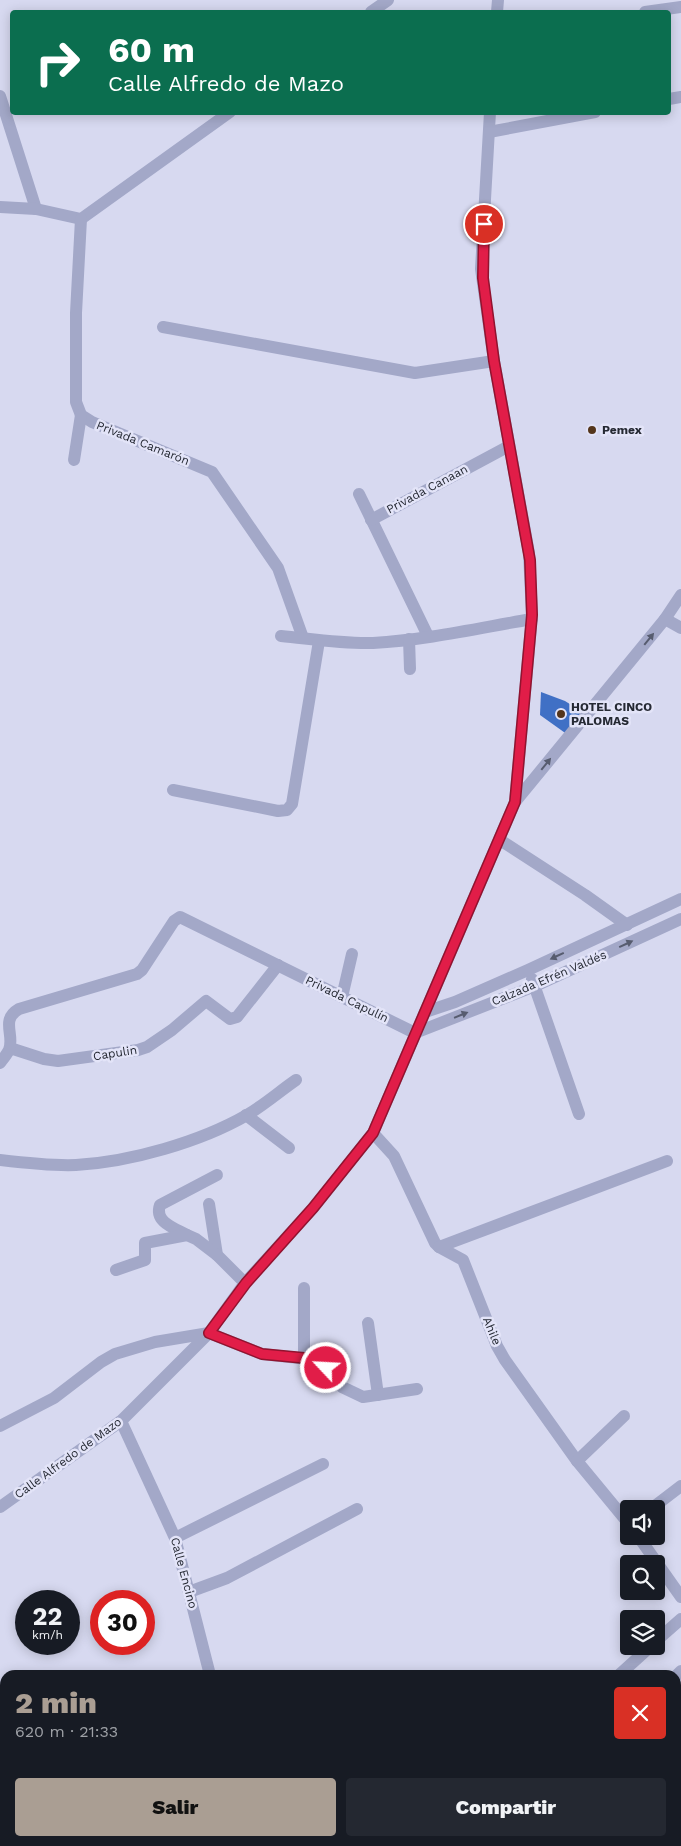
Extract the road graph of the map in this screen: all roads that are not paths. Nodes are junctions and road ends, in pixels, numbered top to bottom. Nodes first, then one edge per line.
1 (388, 0) edge
2 (681, 7) edge
3 (374, 10) edge
4 (659, 10) edge
5 (0, 96) edge
6 (226, 115) edge
7 (490, 115) edge
8 (579, 115) edge
9 (489, 132) junction
10 (0, 207) edge
11 (36, 209) junction
12 (81, 219) junction
13 (163, 327) dead end
14 (494, 361) junction
15 (81, 415) junction
16 (510, 446) junction
17 (74, 460) dead end
18 (358, 494) dead end
19 (371, 520) junction
20 (681, 595) edge
21 (532, 619) junction
22 (665, 619) junction
23 (681, 628) edge
24 (281, 636) dead end
25 (428, 636) junction
26 (303, 638) junction
27 (409, 639) junction
28 (319, 641) junction
29 (410, 669) dead end
30 (172, 790) dead end
31 (515, 802) junction
32 (500, 840) junction
33 (681, 899) edge
34 (681, 919) edge
35 (627, 925) junction
36 (352, 954) dead end
37 (278, 965) junction
38 (528, 970) junction
39 (535, 986) junction
40 (342, 997) junction
41 (425, 1012) junction
42 (415, 1033) junction
43 (10, 1048) junction
44 (0, 1063) edge
45 (296, 1080) dead end
46 (579, 1114) dead end
47 (246, 1115) junction
48 (373, 1133) junction
49 (289, 1148) dead end
50 (0, 1160) edge
51 (668, 1161) dead end
52 (217, 1175) dead end
53 (209, 1204) dead end
54 (187, 1235) junction
55 (439, 1248) junction
56 (217, 1255) junction
57 (116, 1270) dead end
58 (246, 1283) junction
59 (304, 1288) dead end
60 (368, 1322) dead end
61 (209, 1333) junction
62 (304, 1358) junction
63 (417, 1389) dead end
64 (378, 1395) junction
65 (624, 1416) dead end
66 (121, 1421) junction
67 (0, 1426) edge
68 (577, 1461) junction
69 (323, 1464) dead end
70 (681, 1486) edge
71 (663, 1500) edge
72 (0, 1507) edge
73 (357, 1508) dead end
74 (620, 1513) edge
75 (175, 1538) junction
76 (644, 1545) edge
77 (189, 1592) junction
78 (681, 1597) edge
79 (681, 1619) edge
80 (665, 1633) edge
81 (640, 1655) edge
82 (209, 1670) edge
83 (624, 1670) edge

1 - 3 street
2 - 4 street
5 - 11 street
6 - 12 street
7 - 9 street
8 - 9 street
9 - 14 street
10 - 11 street
11 - 12 street
12 - 15 street, Privada Camarón
13 - 14 street
14 - 16 street
15 - 17 street
15 - 26 street, Privada Camarón
16 - 19 street, Privada Canaan
16 - 21 street
18 - 19 street, Privada Canaan
19 - 25 street
20 - 22 street, Calle Alfredo de Mazo
21 - 25 street
21 - 31 street
22 - 23 street
31 -> 22 street, Calle Alfredo de Mazo
24 - 26 street
25 - 27 street
26 - 28 street
27 - 28 street
27 - 29 street
28 - 30 street
31 - 32 street, Calle Alfredo de Mazo
32 - 35 street
32 - 41 street, Calle Alfredo de Mazo
33 - 35 street, Calzada Efrén Valdés
39 -> 34 street, Calzada Efrén Valdés
35 -> 38 street, Calzada Efrén Valdés
36 - 40 street
37 - 40 street, Privada Capulín
37 - 43 street, Capulin
37 - 43 street, Privada Capulín
38 - 39 street
38 - 41 street, Calzada Efrén Valdés
42 -> 39 street, Calzada Efrén Valdés
39 - 46 street
40 - 42 street, Privada Capulín
41 - 42 street, Calle Alfredo de Mazo
42 - 48 street, Calle Alfredo de Mazo
43 - 44 street
45 - 47 street
47 - 49 street
47 - 50 street
48 - 55 street
48 - 58 street, Calle Alfredo de Mazo
51 - 55 street
52 - 54 street
53 - 56 street
54 - 56 street
54 - 57 street
55 - 68 street, Ahile
56 - 58 street
58 - 61 street, Calle Alfredo de Mazo
59 - 62 street
60 - 64 street
61 - 62 street
61 - 66 street, Calle Alfredo de Mazo
61 - 67 street
62 - 64 street
63 - 64 street
65 - 68 street
66 - 72 street, Calle Alfredo de Mazo
66 - 75 street, Calle Encino
68 - 74 street, Ahile
69 - 75 street
70 - 71 street
73 - 77 street
75 - 77 street, Calle Encino
76 - 78 street
77 - 82 street, Calle Encino
79 - 80 street
81 - 83 street

